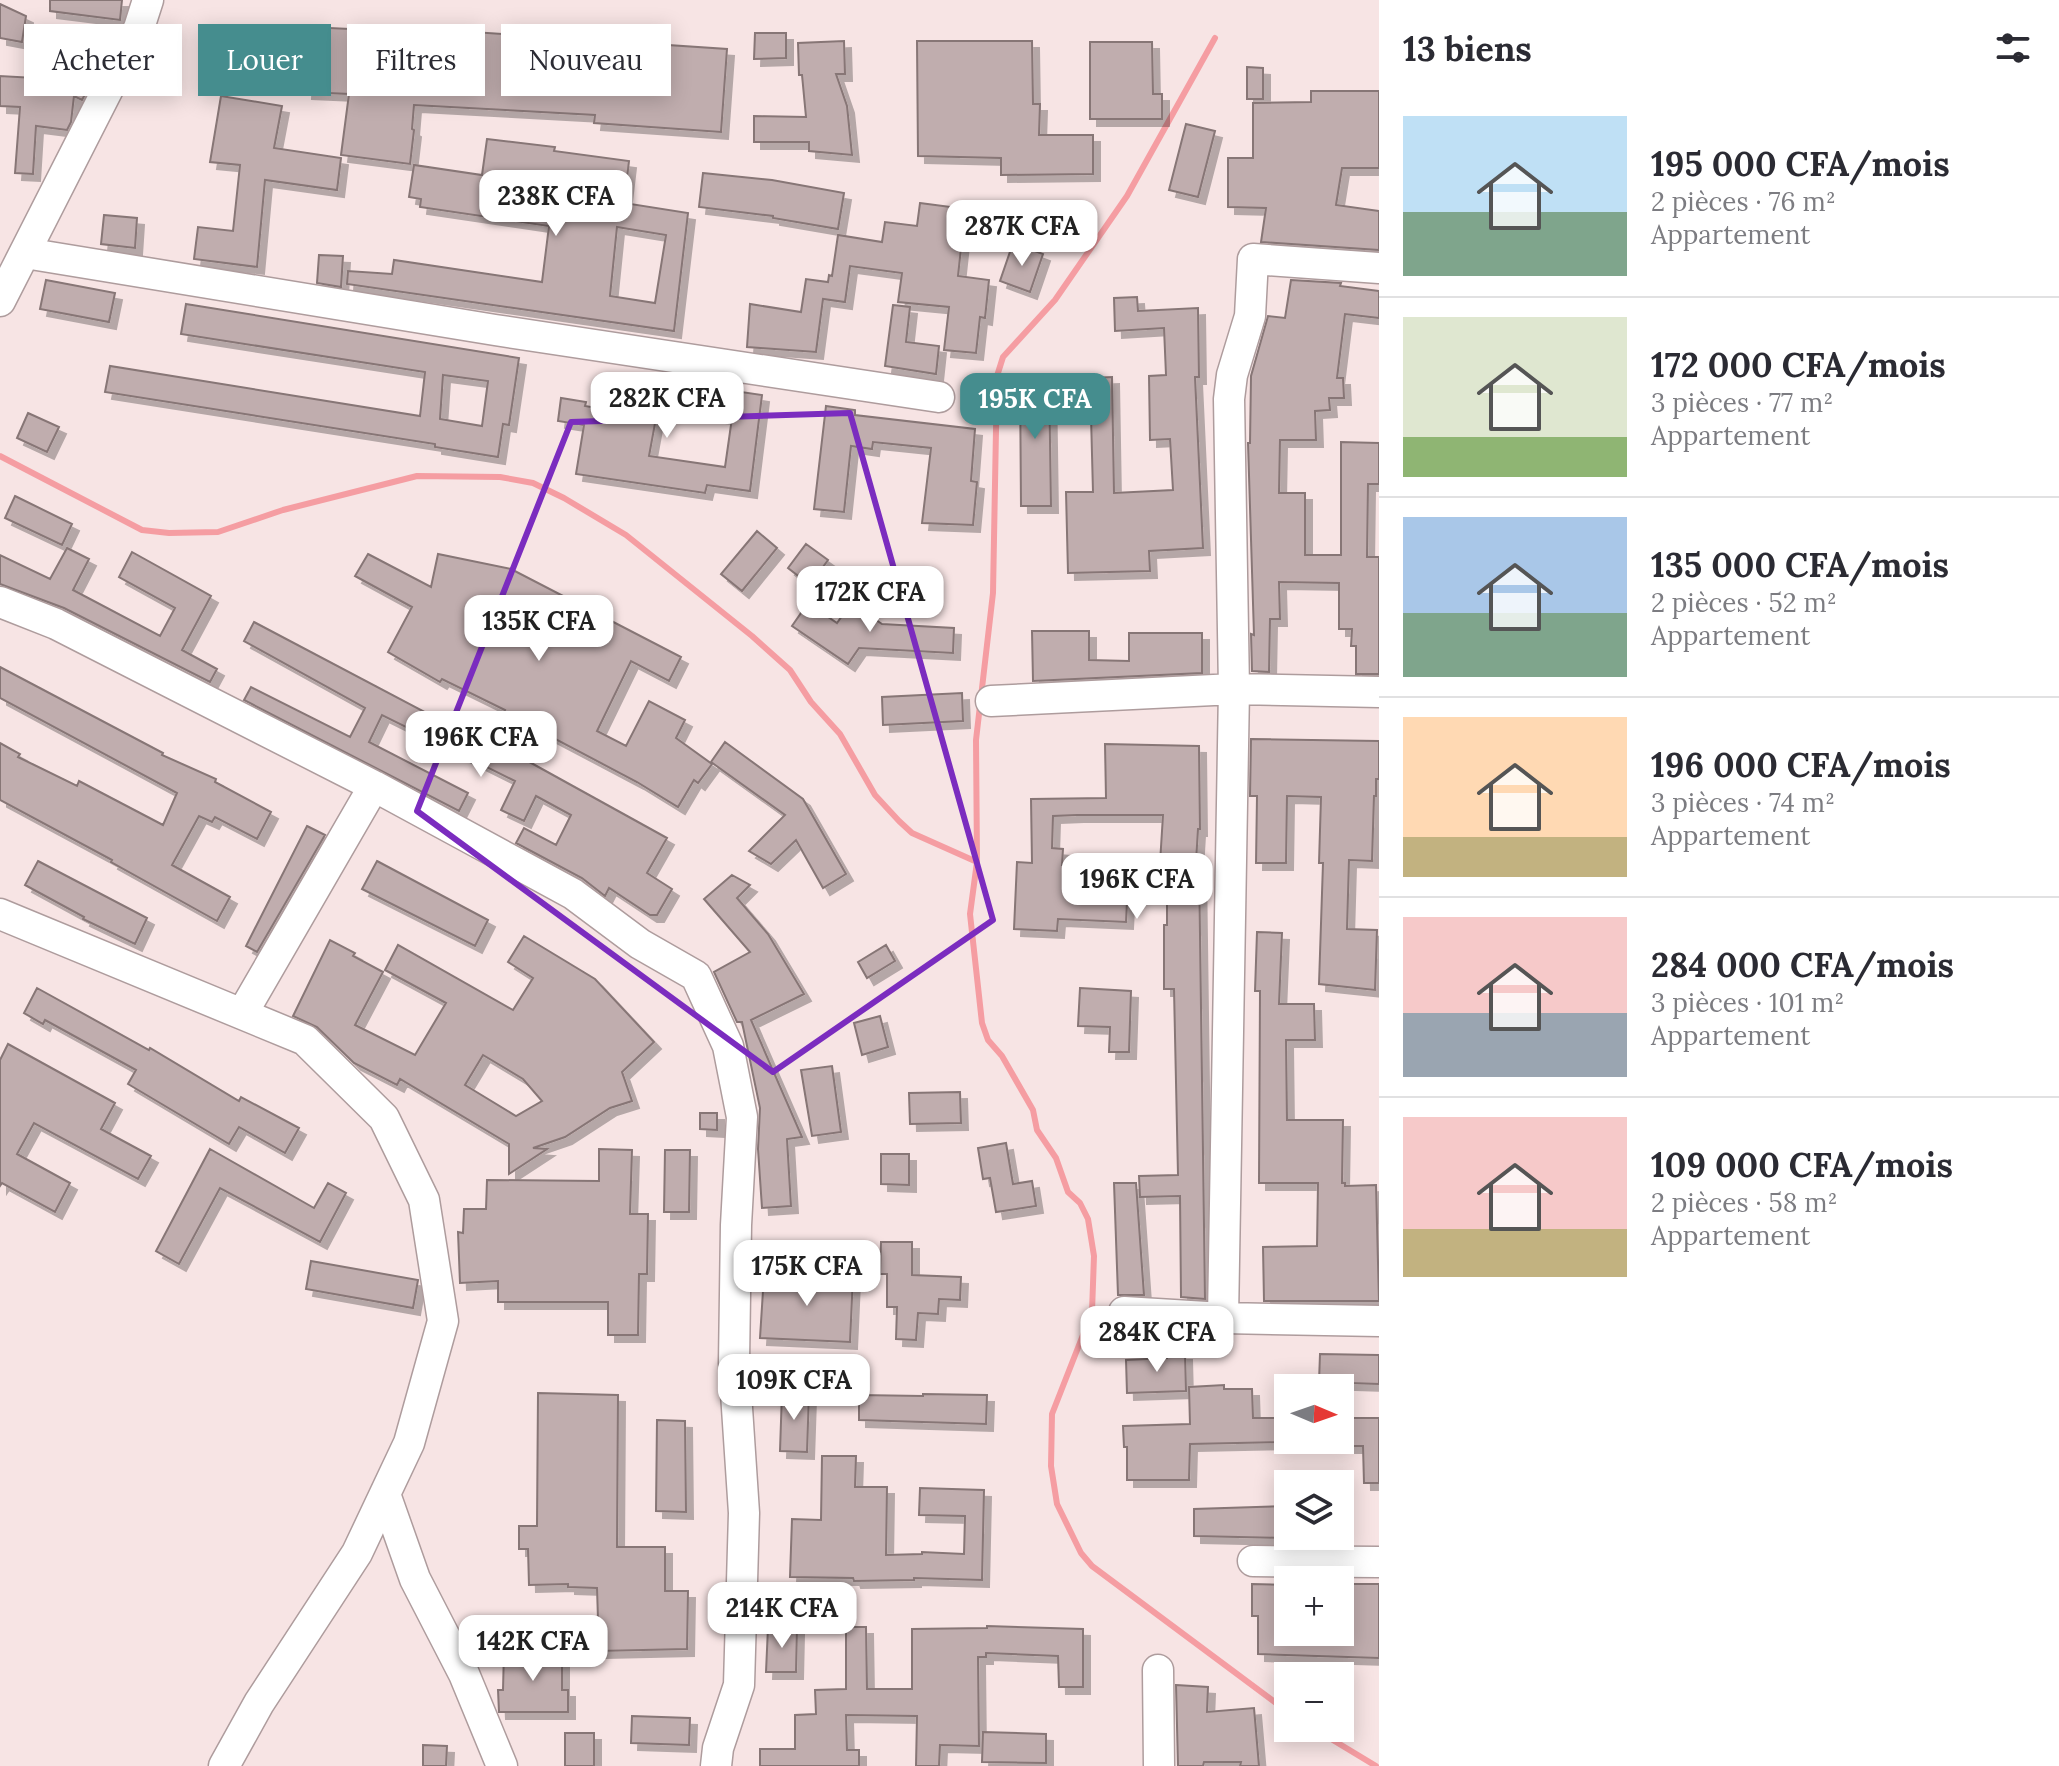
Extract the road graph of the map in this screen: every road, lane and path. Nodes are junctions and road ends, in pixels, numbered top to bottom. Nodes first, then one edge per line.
1 (148, 0) edge
2 (16, 255) edge
3 (1379, 268) edge
4 (0, 301) edge
5 (939, 397) dead end
6 (0, 602) edge
7 (1234, 689) junction
8 (1379, 692) edge
9 (991, 701) dead end
10 (374, 786) junction
11 (0, 914) edge
12 (242, 1014) junction
13 (1124, 1312) dead end
14 (1223, 1318) junction
15 (1379, 1321) edge
16 (385, 1494) junction
17 (1253, 1561) dead end
18 (1379, 1562) edge
19 (1158, 1670) dead end
20 (224, 1766) edge
21 (502, 1766) edge
22 (716, 1766) edge
23 (1159, 1766) edge

1 - 2 street
2 - 4 street
2 - 5 street
3 - 7 street
6 - 10 street
7 - 8 street
7 - 9 street
7 - 14 street
10 - 12 street
10 - 22 street
11 - 12 street
12 - 16 street
13 - 14 street
14 - 15 street
16 - 20 street
16 - 21 street
17 - 18 street
19 - 23 street

